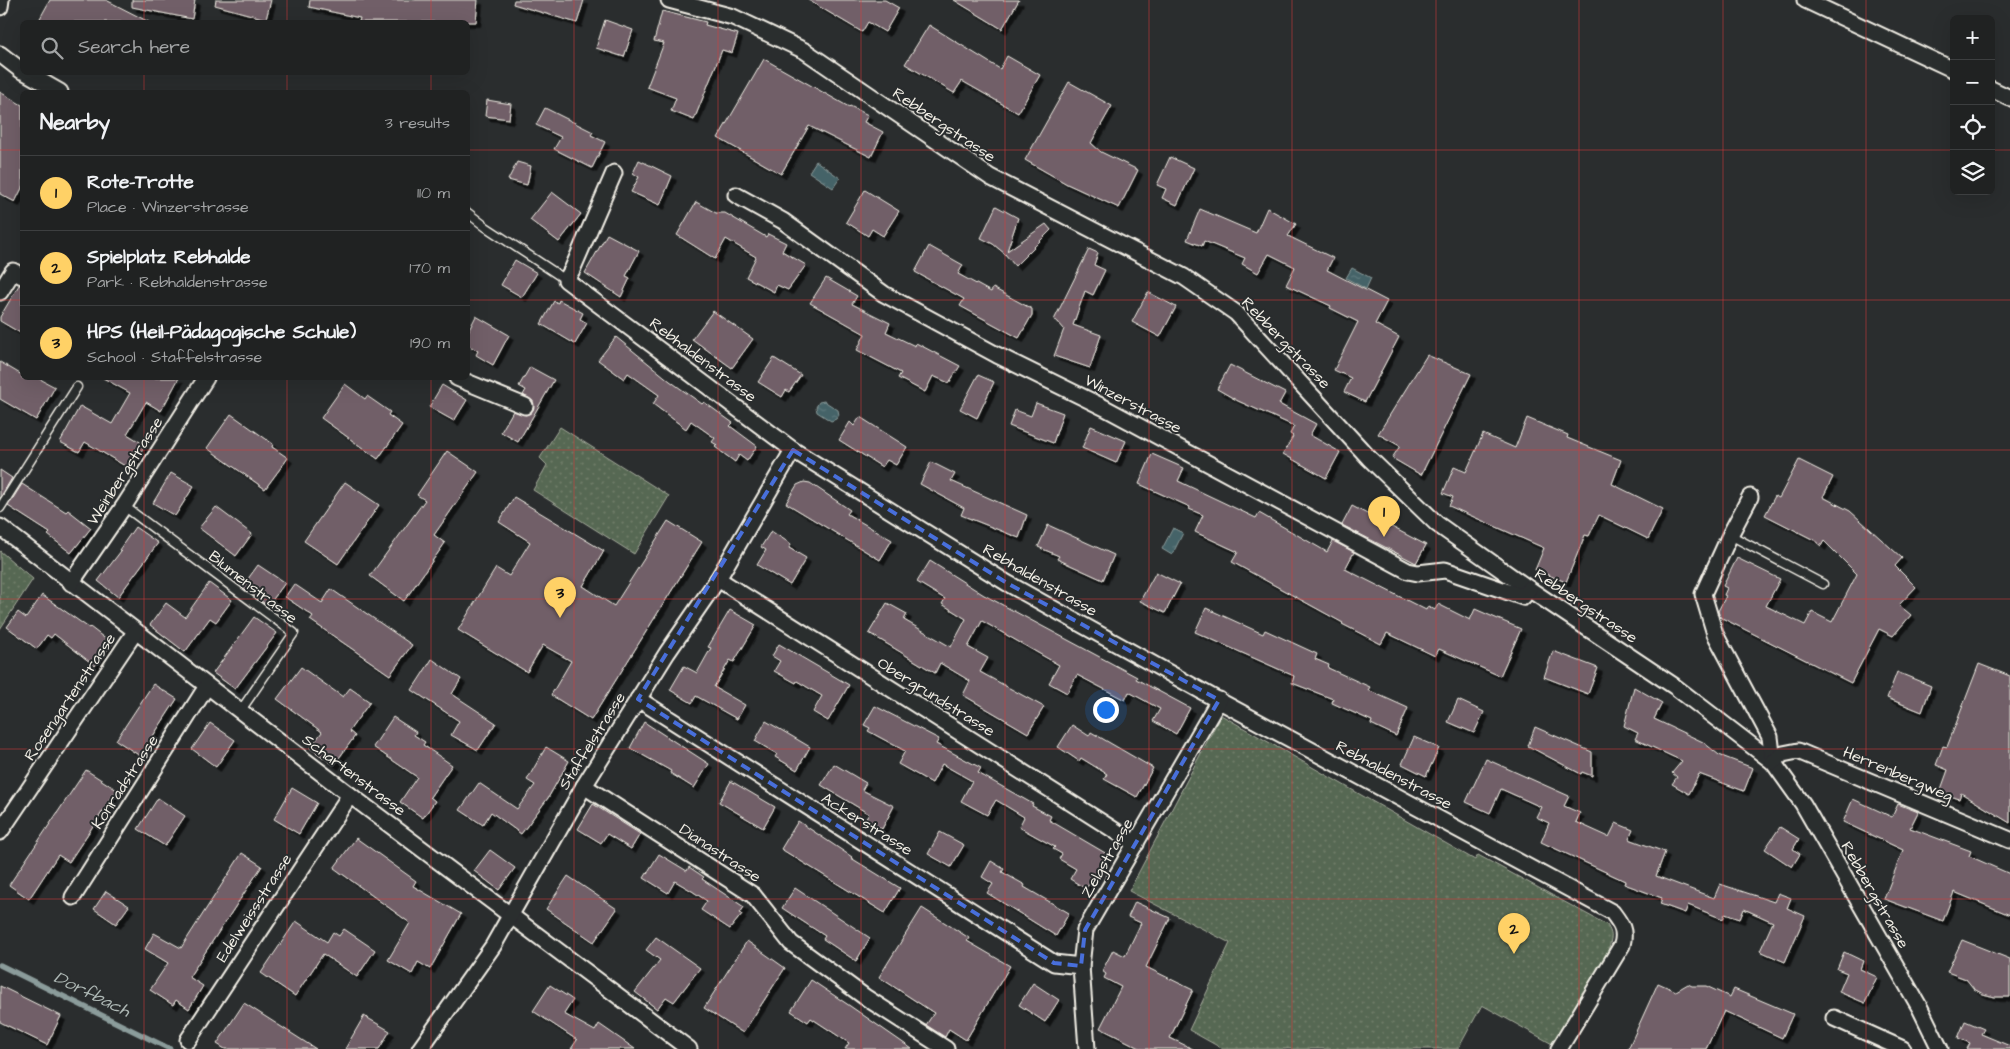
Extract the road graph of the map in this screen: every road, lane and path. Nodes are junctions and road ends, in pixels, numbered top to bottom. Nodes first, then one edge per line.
1 (1, 0) edge
2 (669, 0) edge
3 (1805, 0) edge
4 (0, 7) edge
5 (0, 54) edge
6 (1950, 68) edge
7 (20, 69) edge
8 (29, 75) edge
9 (56, 90) edge
10 (1995, 91) edge
11 (2010, 98) edge
12 (614, 173) dead end
13 (736, 195) dead end
14 (470, 215) edge
15 (20, 275) edge
16 (566, 280) junction
17 (0, 292) edge
18 (205, 380) edge
19 (462, 380) edge
20 (77, 386) dead end
21 (525, 406) dead end
22 (793, 450) junction
23 (1750, 497) dead end
24 (124, 506) junction
25 (0, 508) edge
26 (0, 527) edge
27 (1730, 535) junction
28 (718, 579) junction
29 (71, 583) junction
30 (1823, 584) dead end
31 (1529, 590) junction
32 (135, 632) junction
33 (207, 686) junction
34 (638, 699) junction
35 (1219, 700) junction
36 (241, 710) junction
37 (1774, 762) junction
38 (584, 786) junction
39 (350, 795) junction
40 (0, 832) edge
41 (2010, 840) edge
42 (1136, 844) junction
43 (73, 897) dead end
44 (510, 915) junction
45 (1081, 966) junction
46 (1834, 1018) dead end
47 (188, 1040) dead end
48 (420, 1049) edge
49 (689, 1049) edge
50 (946, 1049) edge
51 (1087, 1049) edge
52 (1559, 1049) edge
53 (1903, 1049) edge
54 (1940, 1049) edge

1 - 4 street
2 - 31 street, Rebbergstrasse
3 - 6 street
5 - 7 street
8 - 9 street
10 - 11 street
12 - 16 street
13 - 31 street, Winzerstrasse
14 - 16 lane
15 - 17 street
16 - 22 street, Rebhaldenstrasse
18 - 24 street, Weinbergstrasse
19 - 21 street
20 - 25 lane
22 - 28 street, Staffelstrasse
22 - 35 street, Rebhaldenstrasse
23 - 27 street, Rebbergstrasse
24 - 29 street, Weinbergstrasse
24 - 36 lane, Blumenstrasse
26 - 29 street, Schartenstrasse
27 - 30 lane
27 - 37 street, Rebbergstrasse
28 - 34 street, Staffelstrasse
28 - 42 street, Obergrundstrasse
29 - 32 street, Schartenstrasse
31 - 37 street, Rebbergstrasse
32 - 33 street, Schartenstrasse
32 - 40 street, Rosengartenstrasse
33 - 36 street, Schartenstrasse
33 - 43 street, Konradstrasse
34 - 38 street, Staffelstrasse
34 - 45 street, Ackerstrasse
35 - 42 street, Zelgstrasse
35 - 52 street, Rebhaldenstrasse
36 - 39 street, Schartenstrasse
37 - 41 street, Herrenbergweg
37 - 54 street, Rebbergstrasse
38 - 44 street, Staffelstrasse
38 - 50 street, Dianastrasse
39 - 44 street, Schartenstrasse
39 - 47 street, Edelweissstrasse
42 - 45 street, Zelgstrasse
44 - 48 street, Staffelstrasse
44 - 49 street, Schartenstrasse
45 - 51 street, Zelgstrasse
46 - 53 street

